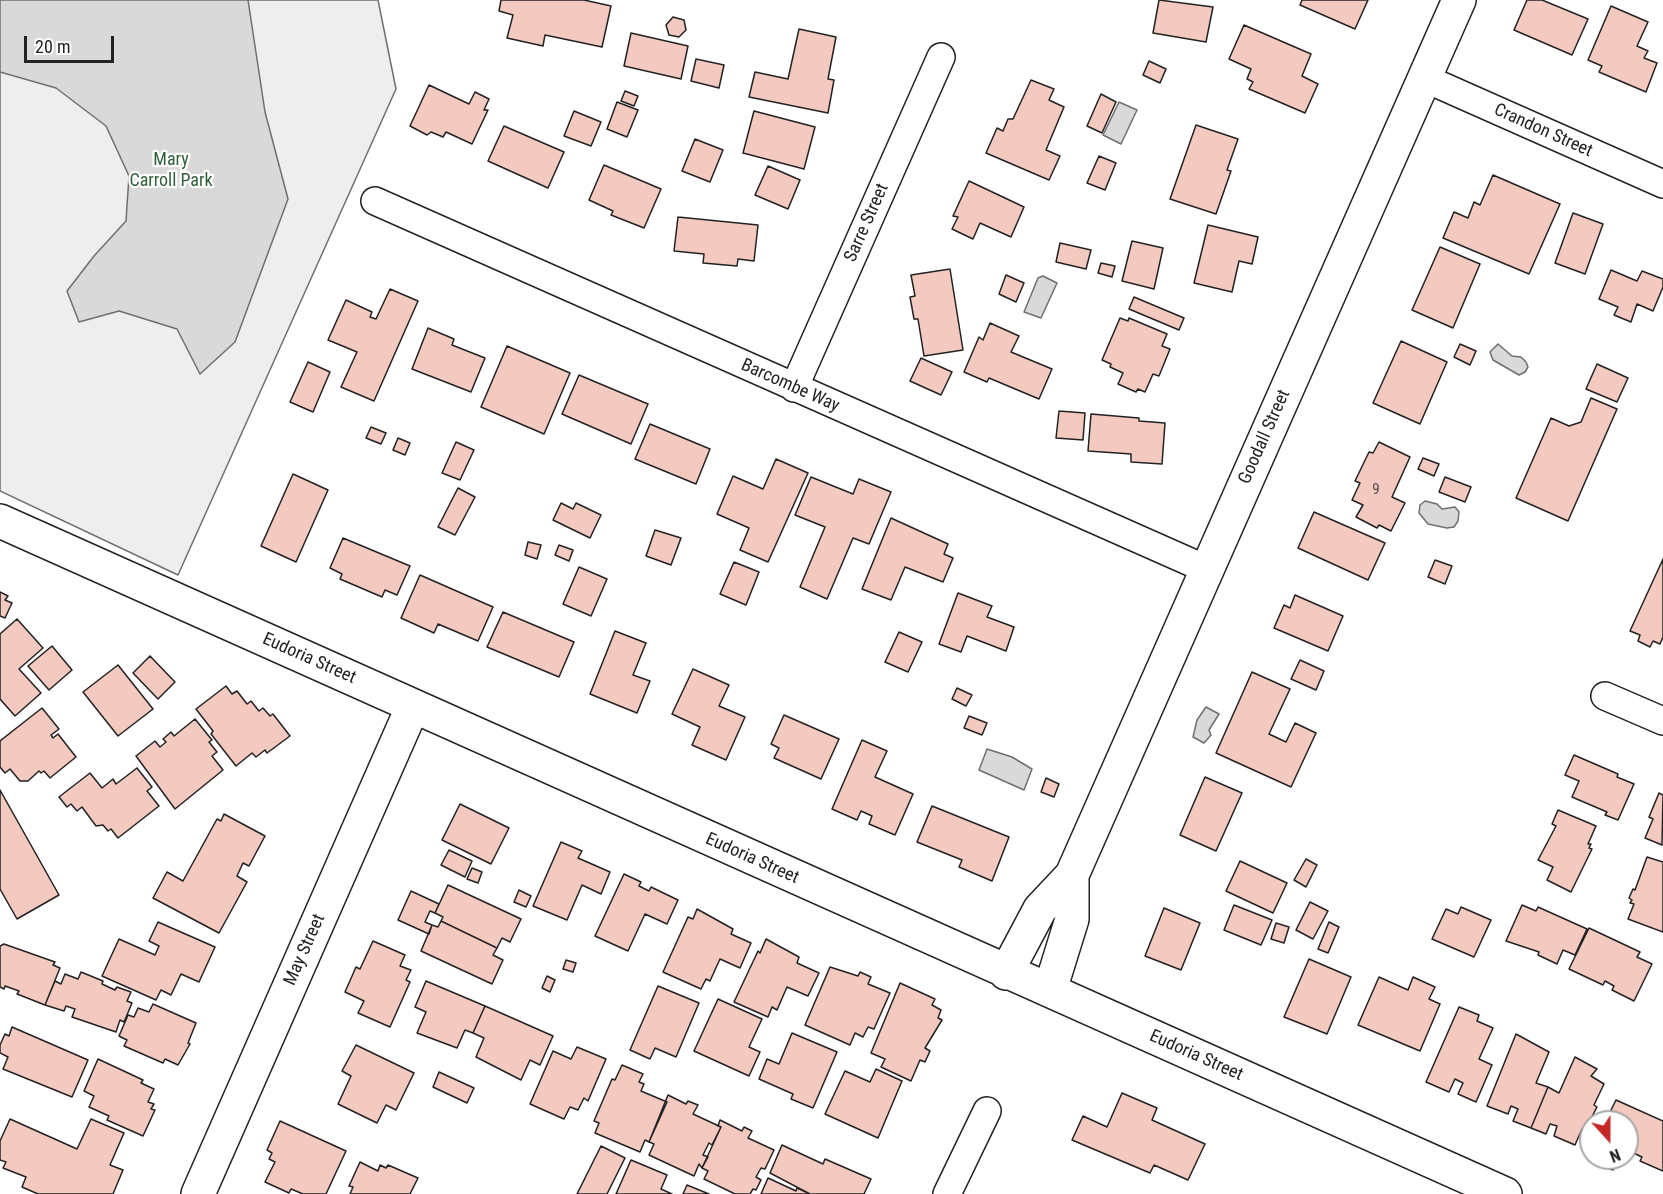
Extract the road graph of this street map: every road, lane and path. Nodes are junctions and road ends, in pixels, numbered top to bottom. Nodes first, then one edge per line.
1 (1459, 0) edge
2 (941, 57) dead end
3 (1424, 78) junction
4 (1663, 184) edge
5 (375, 201) dead end
6 (794, 388) junction
7 (0, 521) edge
8 (1206, 568) junction
9 (1605, 696) dead end
10 (413, 705) junction
11 (1663, 721) edge
12 (1072, 875) junction
13 (1005, 973) junction
14 (1050, 990) junction
15 (987, 1111) dead end
16 (198, 1194) edge
17 (947, 1194) edge
18 (1505, 1194) edge

1 - 3 street, Goodall Street
2 - 6 street, Sarre Street
3 - 4 street, Crandon Street
3 - 8 street, Goodall Street
5 - 6 street, Barcombe Way
6 - 8 street, Barcombe Way
7 - 10 street, Eudoria Street
8 - 12 street, Goodall Street
9 - 11 street
10 - 13 street, Eudoria Street
10 - 16 street, May Street
12 - 13 street, Goodall Street
12 - 14 street, Goodall Street
13 - 14 street, Eudoria Street
14 - 18 street, Eudoria Street
15 - 17 street

